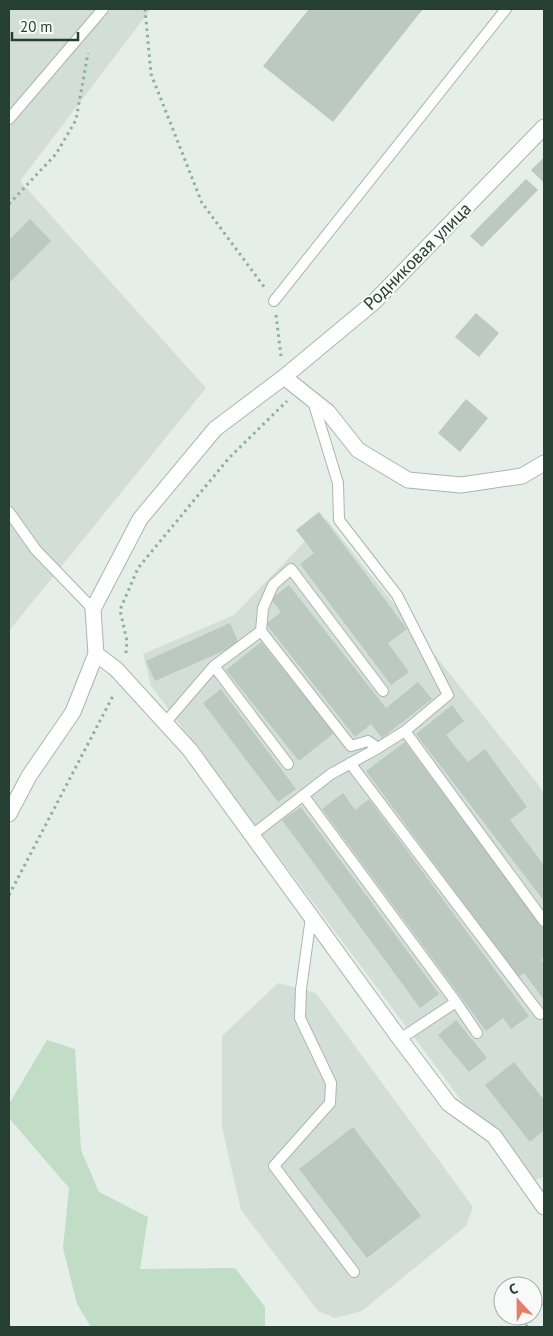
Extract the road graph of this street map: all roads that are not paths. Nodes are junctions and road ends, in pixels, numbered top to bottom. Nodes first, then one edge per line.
1 (103, 9) edge
2 (506, 9) edge
3 (9, 119) edge
4 (544, 127) edge
5 (274, 300) road end
6 (284, 378) junction
7 (313, 401) junction
8 (544, 463) edge
9 (9, 512) edge
10 (93, 608) junction
11 (261, 631) junction
12 (96, 654) junction
13 (214, 666) junction
14 (382, 691) dead end
15 (165, 723) junction
16 (405, 731) junction
17 (378, 748) junction
18 (288, 764) dead end
19 (350, 764) junction
20 (303, 796) junction
21 (9, 814) edge
22 (252, 835) junction
23 (311, 917) junction
24 (544, 921) edge
25 (456, 1002) junction
26 (540, 1014) dead end
27 (477, 1033) dead end
28 (400, 1039) junction
29 (544, 1207) edge
30 (354, 1272) dead end

1 - 3 lane
2 - 5 lane
4 - 6 street, Родниковая улица
6 - 7 street
6 - 10 street, Родниковая улица
7 - 8 street
7 - 16 lane
9 - 10 lane
10 - 12 street
11 - 13 lane
11 - 14 lane
11 - 17 lane
12 - 15 street
12 - 21 street
13 - 15 lane
13 - 18 lane
15 - 22 street
16 - 17 lane
16 - 24 lane
17 - 19 lane
19 - 20 lane
19 - 26 lane
20 - 22 lane
20 - 25 lane
22 - 23 street
23 - 28 street
23 - 30 lane
25 - 27 lane
25 - 28 lane
28 - 29 street

